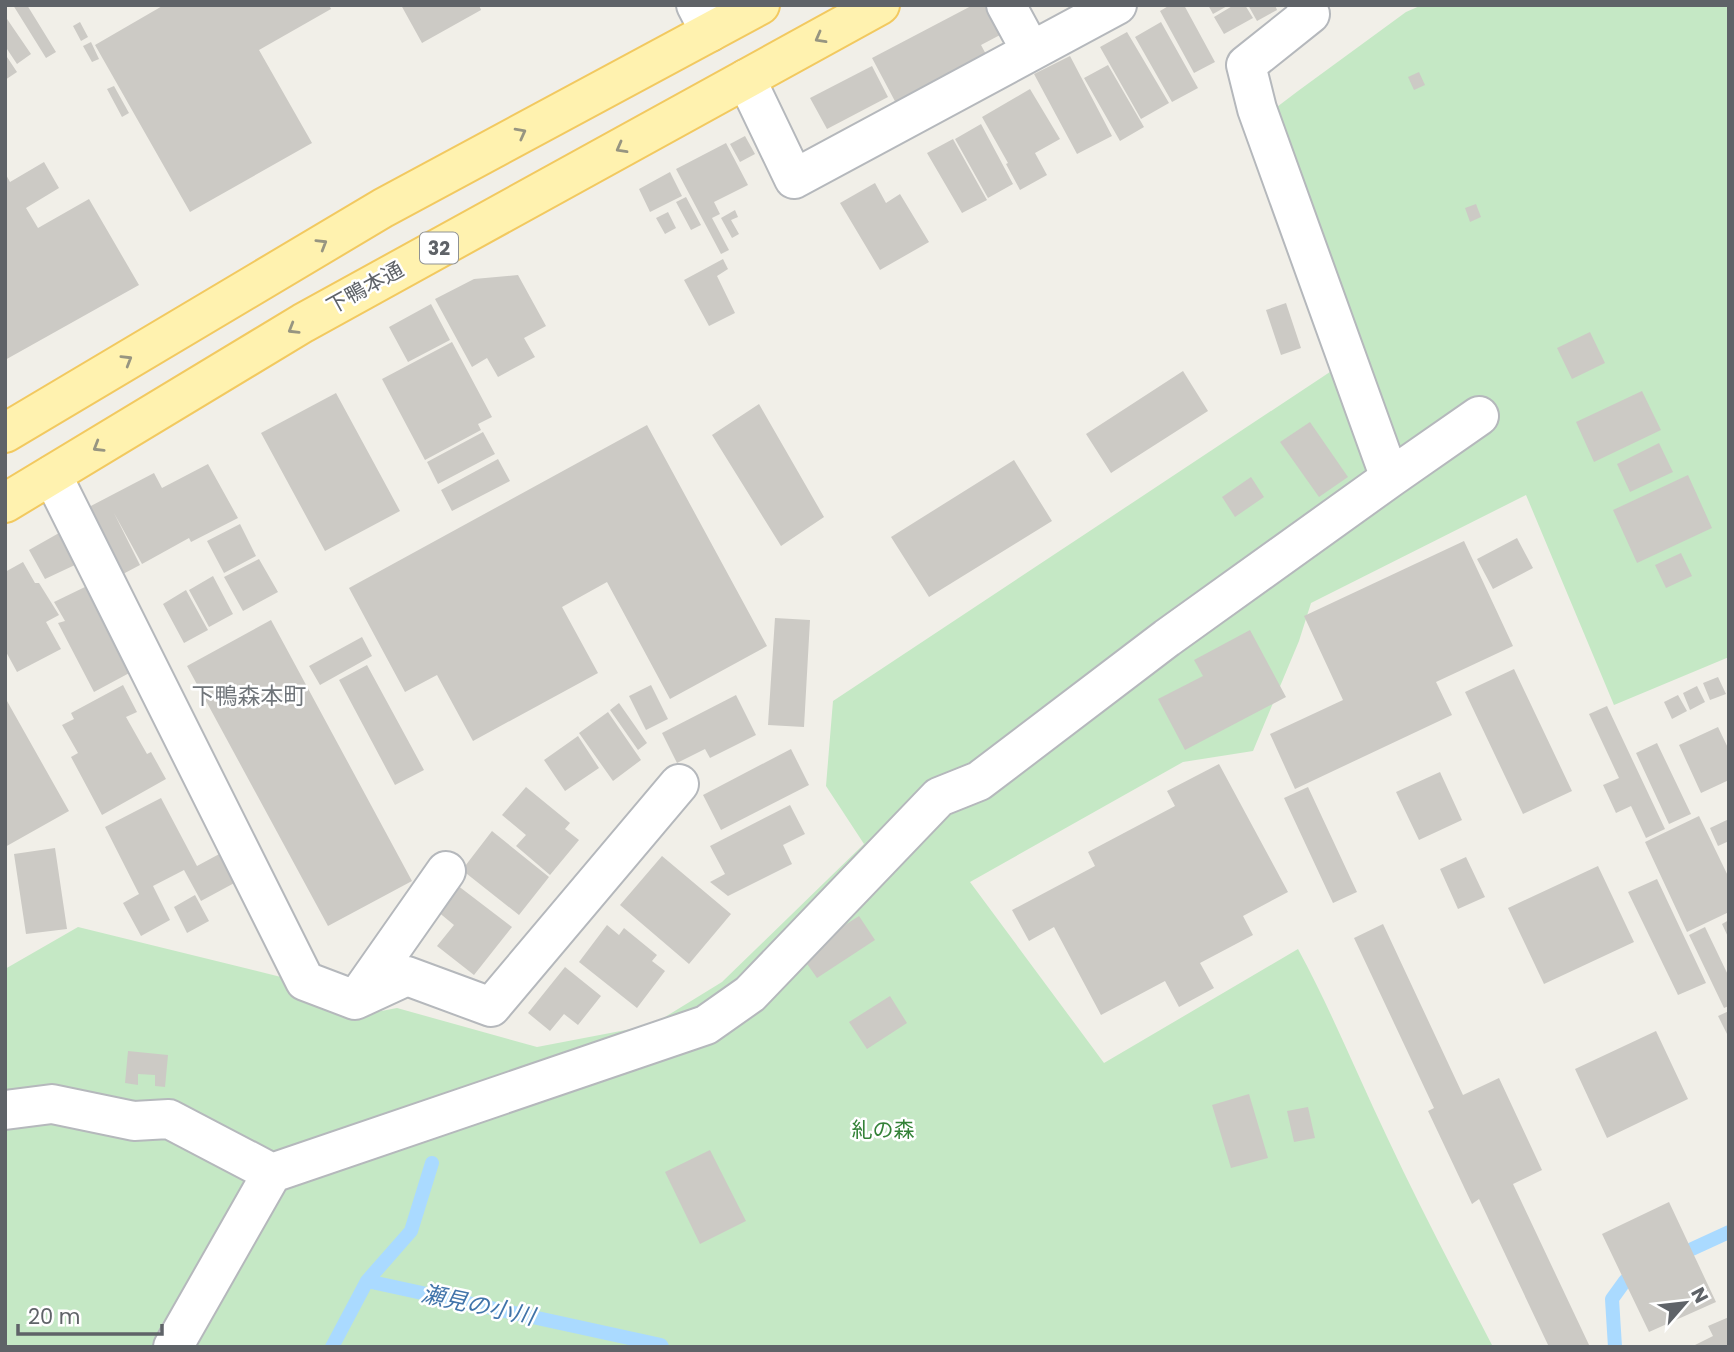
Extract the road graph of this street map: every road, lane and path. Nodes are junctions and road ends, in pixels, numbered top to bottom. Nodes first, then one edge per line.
1 (760, 5) edge
2 (880, 5) edge
3 (1006, 5) edge
4 (1117, 5) edge
5 (1306, 5) edge
6 (703, 19) edge
7 (1031, 51) junction
8 (746, 79) junction
9 (1479, 416) dead end
10 (5, 433) edge
11 (52, 475) junction
12 (1390, 478) junction
13 (5, 503) edge
14 (679, 783) dead end
15 (446, 871) dead end
16 (355, 1000) junction
17 (5, 1110) edge
18 (272, 1173) junction
19 (173, 1347) edge

1 - 6 main road
2 -> 8 main road, 下鴨本通 / 32
3 - 7 street
4 - 7 street
5 - 12 street
10 -> 6 main road
7 - 8 street
8 -> 11 main road, 下鴨本通 / 32
9 - 12 street
11 - 13 main road, 下鴨本通 / 32
11 - 16 street
12 - 18 street
14 - 16 street
15 - 16 street
17 - 18 street
18 - 19 street

